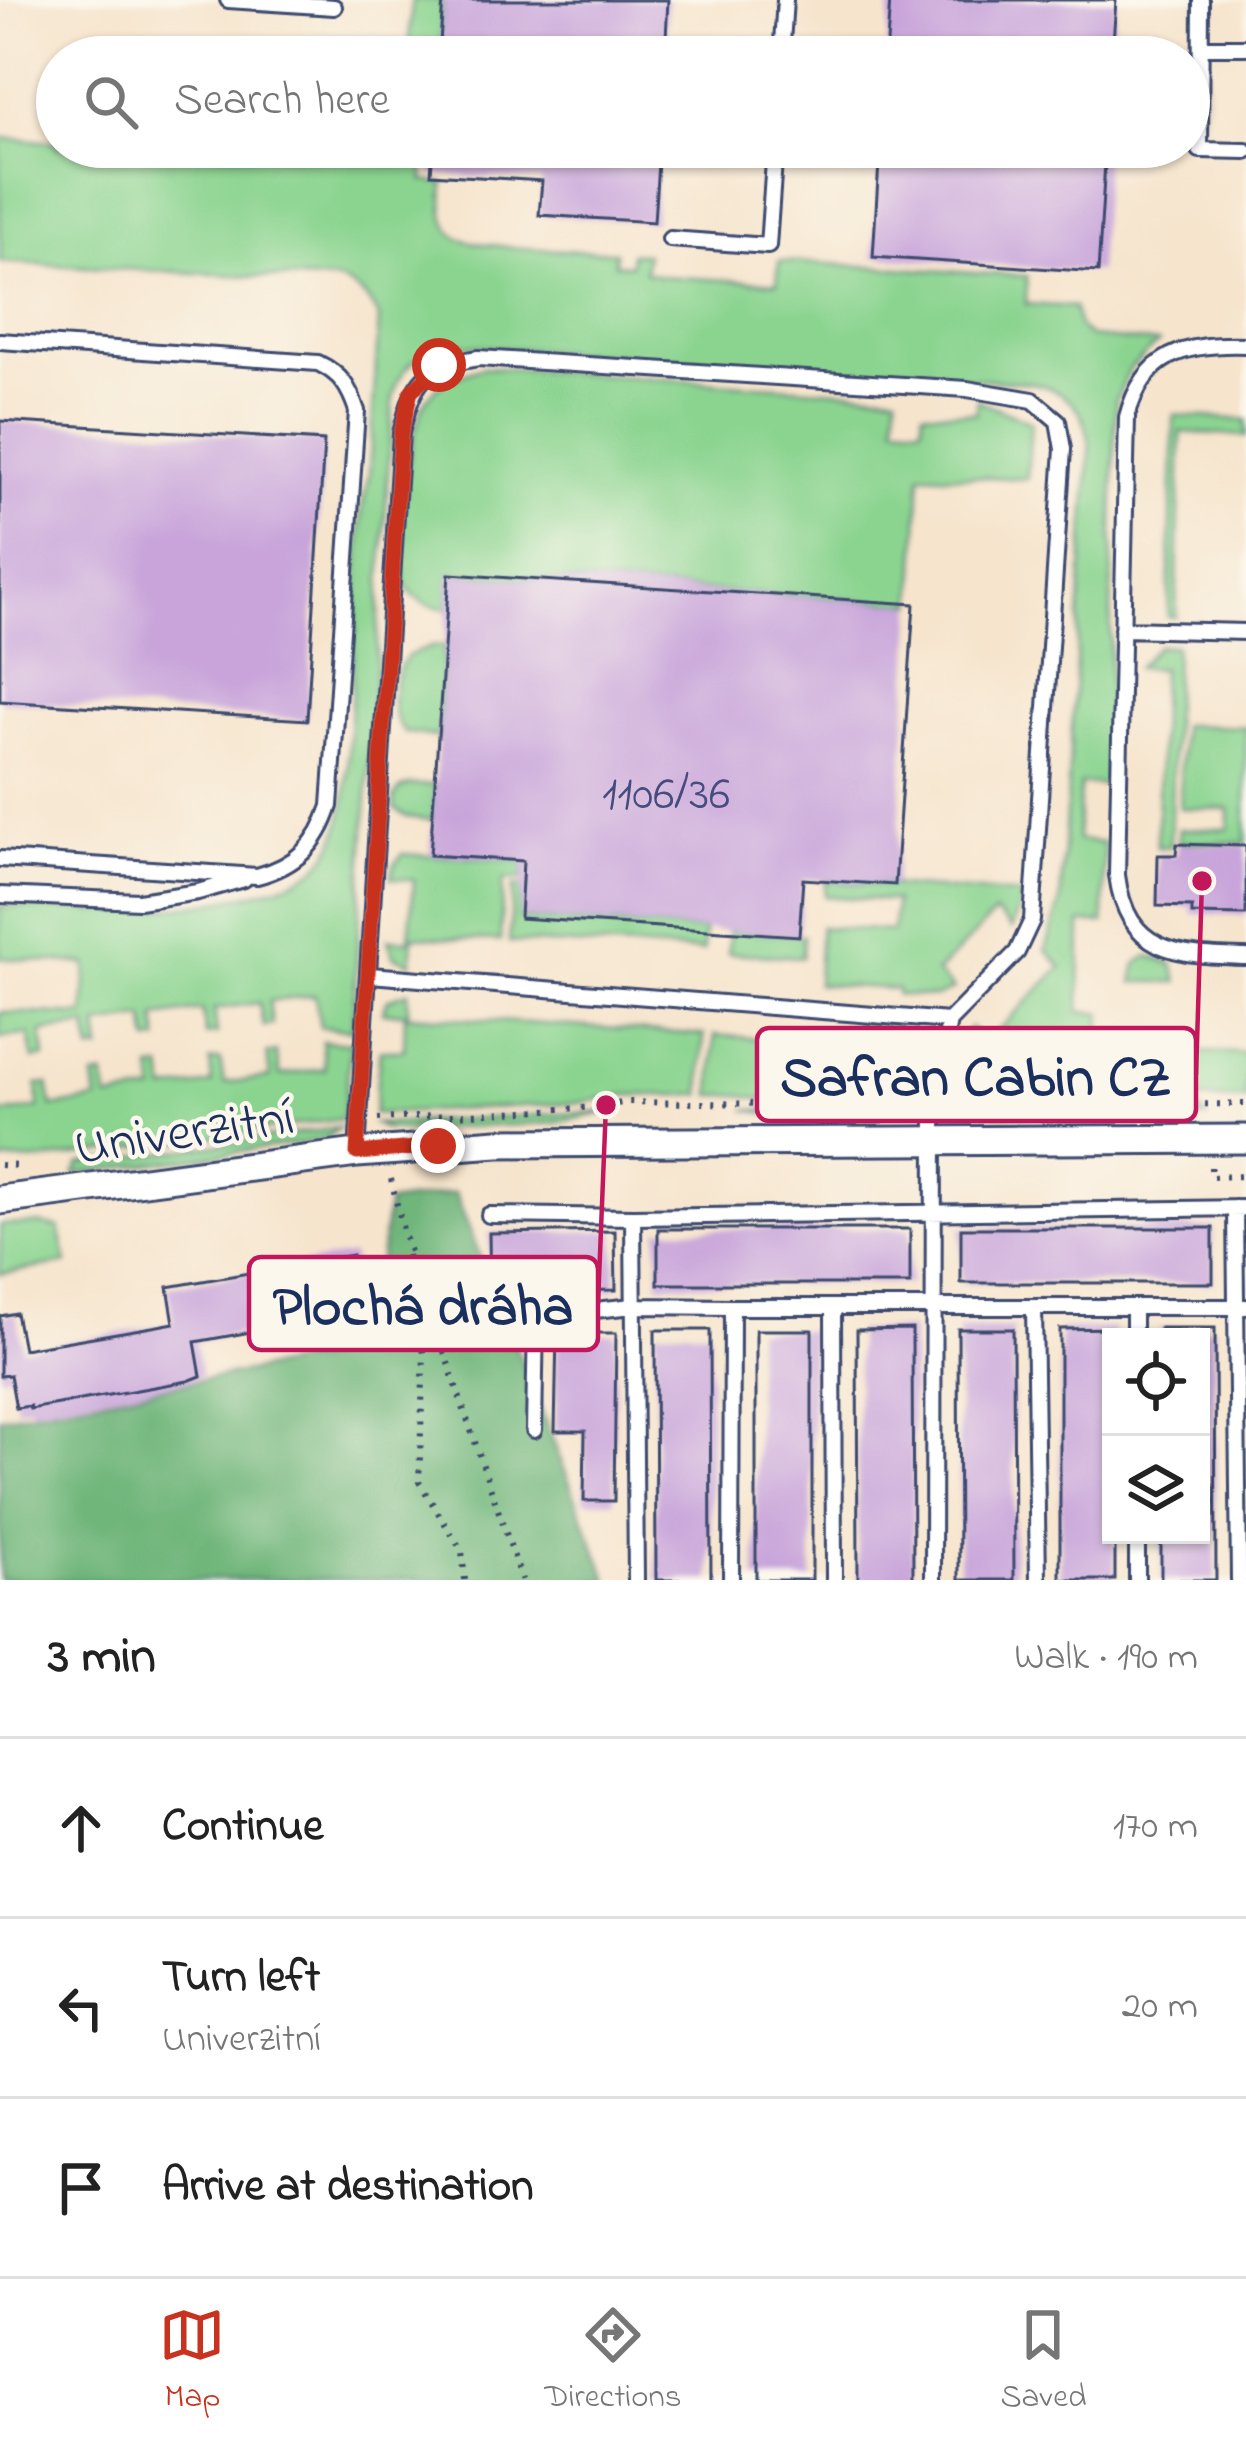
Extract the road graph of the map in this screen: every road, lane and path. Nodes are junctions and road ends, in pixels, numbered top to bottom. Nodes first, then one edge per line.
1 (228, 0) edge
2 (785, 0) edge
3 (1201, 0) edge
4 (334, 7) dead end
5 (782, 36) edge
6 (1201, 36) edge
7 (1210, 47) edge
8 (1246, 47) edge
9 (1210, 151) edge
10 (1246, 152) edge
11 (774, 168) edge
12 (670, 239) dead end
13 (0, 341) edge
14 (1246, 345) edge
15 (1122, 628) junction
16 (1246, 632) edge
17 (0, 859) edge
18 (257, 876) junction
19 (0, 895) edge
20 (1246, 957) edge
21 (370, 975) junction
22 (949, 1021) junction
23 (1246, 1139) edge
24 (933, 1142) junction
25 (371, 1152) junction
26 (0, 1200) edge
27 (1240, 1208) edge
28 (931, 1212) junction
29 (489, 1214) dead end
30 (633, 1216) junction
31 (404, 1234) junction
32 (634, 1306) junction
33 (732, 1307) junction
34 (833, 1307) junction
35 (931, 1307) junction
36 (1034, 1307) junction
37 (1134, 1307) junction
38 (1242, 1307) edge
39 (492, 1316) dead end
40 (536, 1316) junction
41 (1135, 1328) edge
42 (534, 1430) dead end
43 (1136, 1544) edge
44 (465, 1580) edge
45 (522, 1580) edge
46 (636, 1580) edge
47 (731, 1580) edge
48 (834, 1580) edge
49 (933, 1580) edge
50 (1038, 1580) edge
51 (1137, 1580) edge
52 (1239, 1580) edge

1 - 4 lane
2 - 5 lane
3 - 6 lane
7 - 8 lane
9 - 10 lane
11 - 12 lane
13 - 18 lane
14 - 15 lane
15 - 16 lane
15 - 20 lane
17 - 18 lane
18 - 19 lane
21 - 22 lane
21 - 22 lane
21 - 25 lane
22 - 24 lane
23 - 24 street, Univerzitní
24 - 25 street, Univerzitní
24 - 28 lane
25 - 26 street, Univerzitní
25 - 31 path
27 - 28 lane
27 - 38 lane
28 - 30 lane
28 - 35 lane
29 - 30 lane
30 - 32 lane
31 - 44 path
31 - 45 path
32 - 33 lane
32 - 40 lane
32 - 46 lane
33 - 34 lane
33 - 47 lane
34 - 35 lane
34 - 48 lane
35 - 36 lane
35 - 49 lane
36 - 37 lane
36 - 50 lane
37 - 38 lane
37 - 41 lane
38 - 52 lane
39 - 40 lane
40 - 42 lane
43 - 51 lane

